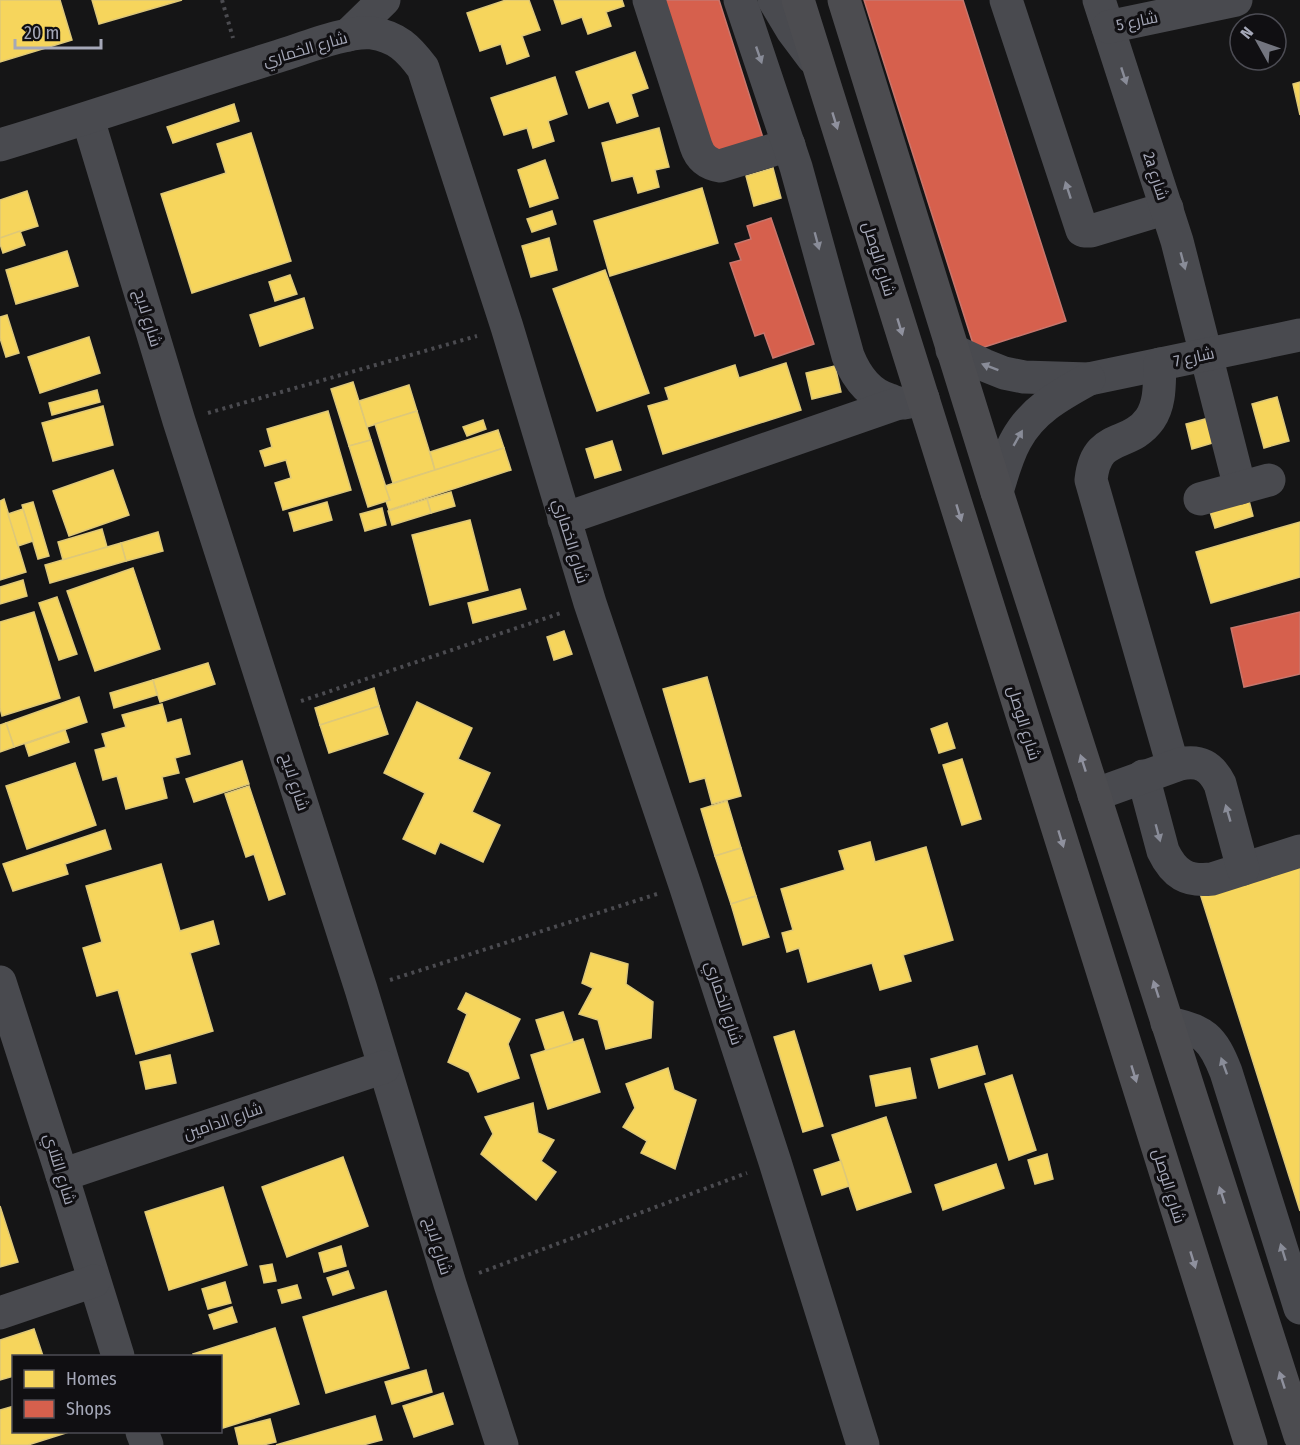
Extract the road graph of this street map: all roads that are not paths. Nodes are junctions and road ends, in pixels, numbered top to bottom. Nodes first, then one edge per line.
1 (384, 0) edge
2 (649, 0) edge
3 (740, 0) edge
4 (774, 0) edge
5 (798, 0) edge
6 (844, 0) edge
7 (1006, 0) edge
8 (1236, 0) edge
9 (1103, 14) edge
10 (348, 35) junction
11 (818, 65) junction
12 (88, 119) junction
13 (0, 145) edge
14 (789, 145) junction
15 (1167, 208) junction
16 (1300, 335) edge
17 (952, 350) junction
18 (1206, 354) junction
19 (1160, 364) junction
20 (1089, 378) junction
21 (911, 401) junction
22 (997, 492) junction
23 (1200, 499) dead end
24 (564, 519) junction
25 (1158, 771) junction
26 (1094, 795) junction
27 (1300, 851) edge
28 (1243, 869) junction
29 (0, 982) edge
30 (1167, 1023) junction
31 (384, 1066) junction
32 (62, 1175) junction
33 (94, 1281) junction
34 (1300, 1308) edge
35 (0, 1313) edge
36 (118, 1355) edge
37 (1300, 1436) edge
38 (502, 1445) edge
39 (863, 1445) edge
40 (1251, 1445) edge

1 - 10 street
2 - 14 street
3 -> 14 street
4 - 11 street
5 - 11 main road, شارع الوصل
6 - 17 main road
15 -> 7 street
8 - 9 street, شارع 5
9 -> 15 street, 2a شارع
10 - 12 street, شارع الخماري
10 - 24 street, شارع الخماري
11 -> 21 main road, شارع الوصل
12 - 13 street, شارع الخماري
12 - 31 street, شارع لايح
14 -> 21 street
15 -> 18 street, 2a شارع
16 - 18 street, شارع 7
20 -> 17 street, شارع 7
17 - 22 main road
18 - 19 street, شارع 7
18 - 23 street, 2a شارع
19 - 20 street, شارع 7
19 - 25 street
22 -> 20 street, شارع 7
21 - 24 street
21 -> 40 main road, شارع الوصل
26 -> 22 main road
24 - 39 street, شارع الخماري
25 - 26 street
28 -> 25 street
25 -> 28 street
30 -> 26 main road
27 - 28 street
29 - 32 street, شارع التلاي
34 -> 30 street
37 -> 30 main road
31 - 32 street, شارع الدامين
31 - 38 street, شارع لايح
32 - 33 street, شارع التلاي
33 - 35 street
33 - 36 street, شارع التلاي

